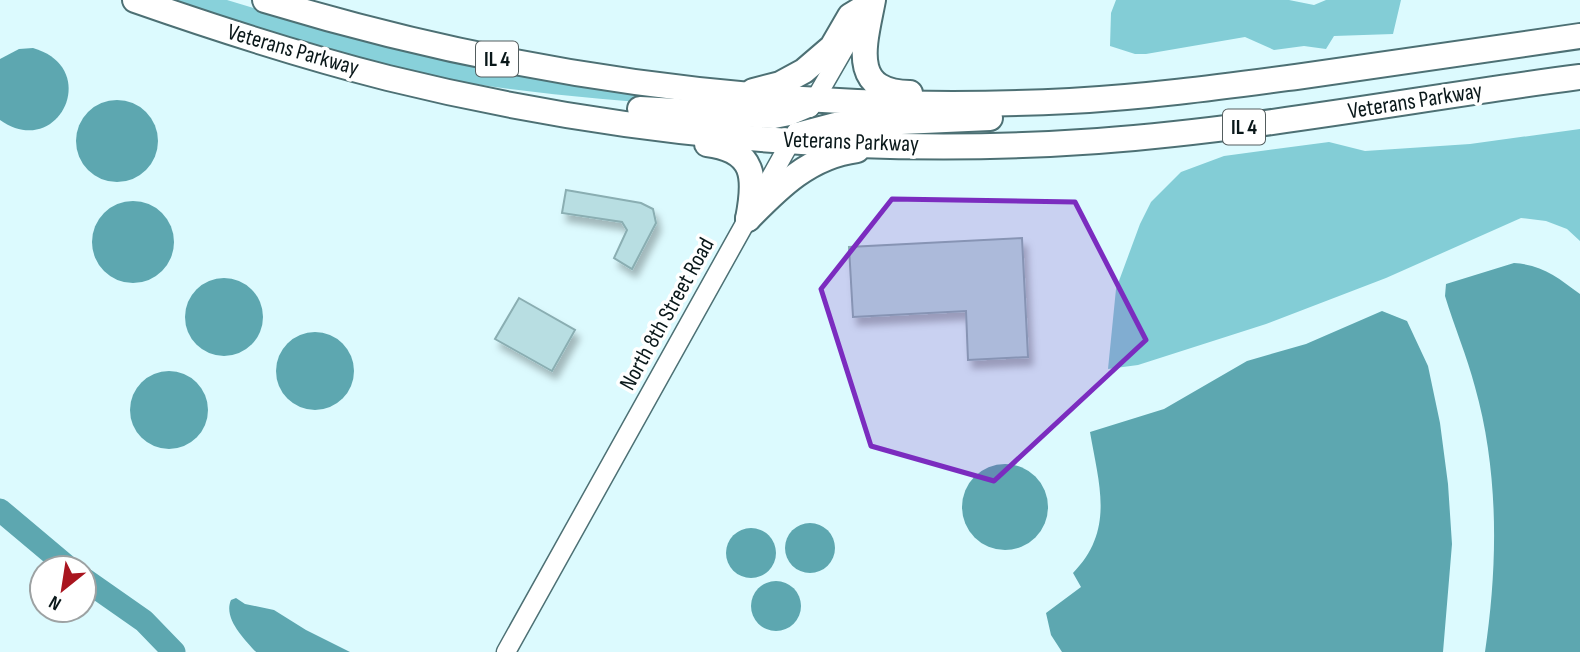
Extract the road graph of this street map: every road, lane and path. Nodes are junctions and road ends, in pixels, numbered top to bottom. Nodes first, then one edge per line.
1 (135, 0) edge
2 (265, 0) edge
3 (871, 2) edge
4 (1580, 36) edge
5 (1580, 77) edge
6 (734, 95) junction
7 (1115, 98) junction
8 (814, 101) junction
9 (1071, 101) junction
10 (528, 108) junction
11 (553, 112) junction
12 (792, 140) junction
13 (905, 145) junction
14 (748, 219) junction
15 (506, 652) edge

1 - 10 highway, Veterans Parkway / IL 4
2 - 6 highway, Veterans Parkway / IL 4
3 - 6 highway
3 - 8 street, North 8th Street Road
3 - 9 highway
4 - 7 highway, Veterans Parkway / IL 4
5 - 13 highway, Veterans Parkway / IL 4
6 - 8 highway, Veterans Parkway / IL 4
7 - 9 highway, Veterans Parkway / IL 4
7 - 12 highway
8 - 9 highway, Veterans Parkway / IL 4
8 - 10 highway
8 - 12 street, North 8th Street Road
10 - 11 highway, Veterans Parkway / IL 4
11 - 12 highway, Veterans Parkway / IL 4
11 - 14 highway
12 - 13 highway, Veterans Parkway / IL 4
12 - 14 street, North 8th Street Road
13 - 14 highway
14 - 15 street, North 8th Street Road

